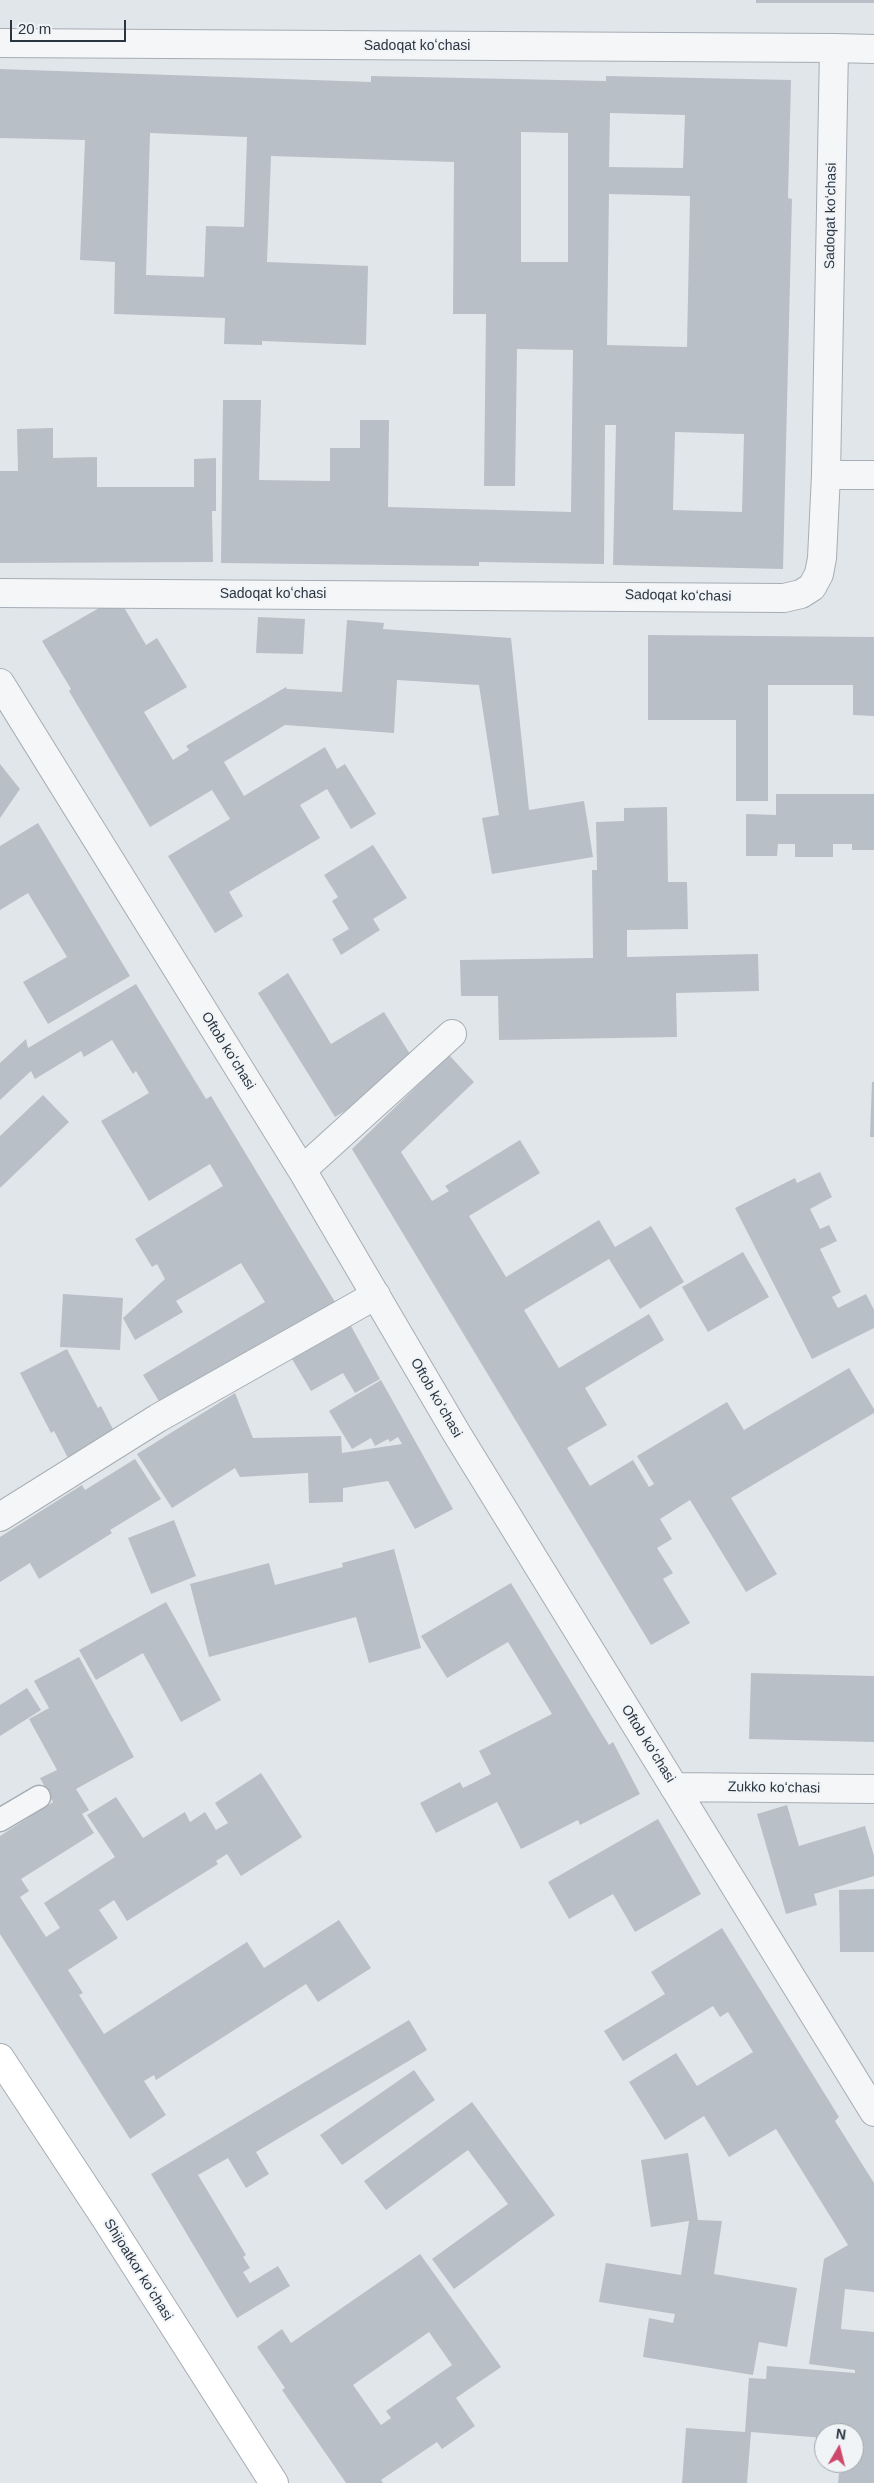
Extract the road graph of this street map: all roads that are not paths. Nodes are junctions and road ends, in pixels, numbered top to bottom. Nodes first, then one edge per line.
1 (0, 43) edge
2 (834, 48) junction
3 (874, 49) edge
4 (826, 475) junction
5 (874, 475) edge
6 (0, 593) edge
7 (0, 683) edge
8 (452, 1034) dead end
9 (302, 1170) junction
10 (376, 1295) junction
11 (0, 1517) edge
12 (674, 1786) junction
13 (874, 1789) edge
14 (40, 1797) dead end
15 (0, 1820) edge
16 (0, 2058) edge
17 (874, 2112) edge
18 (274, 2483) edge

1 - 2 street, Sadoqat koʻchasi
2 - 3 street, Sadoqat koʻchasi
2 - 4 street, Sadoqat koʻchasi
4 - 5 street
4 - 6 street, Sadoqat koʻchasi
7 - 9 street, Oftob koʻchasi
8 - 9 street
9 - 10 street, Oftob koʻchasi
10 - 11 street
10 - 12 street, Oftob koʻchasi
12 - 13 street, Zukko koʻchasi
12 - 17 street, Oftob koʻchasi
14 - 15 lane
16 - 18 street, Shijoatkor koʻchasi

